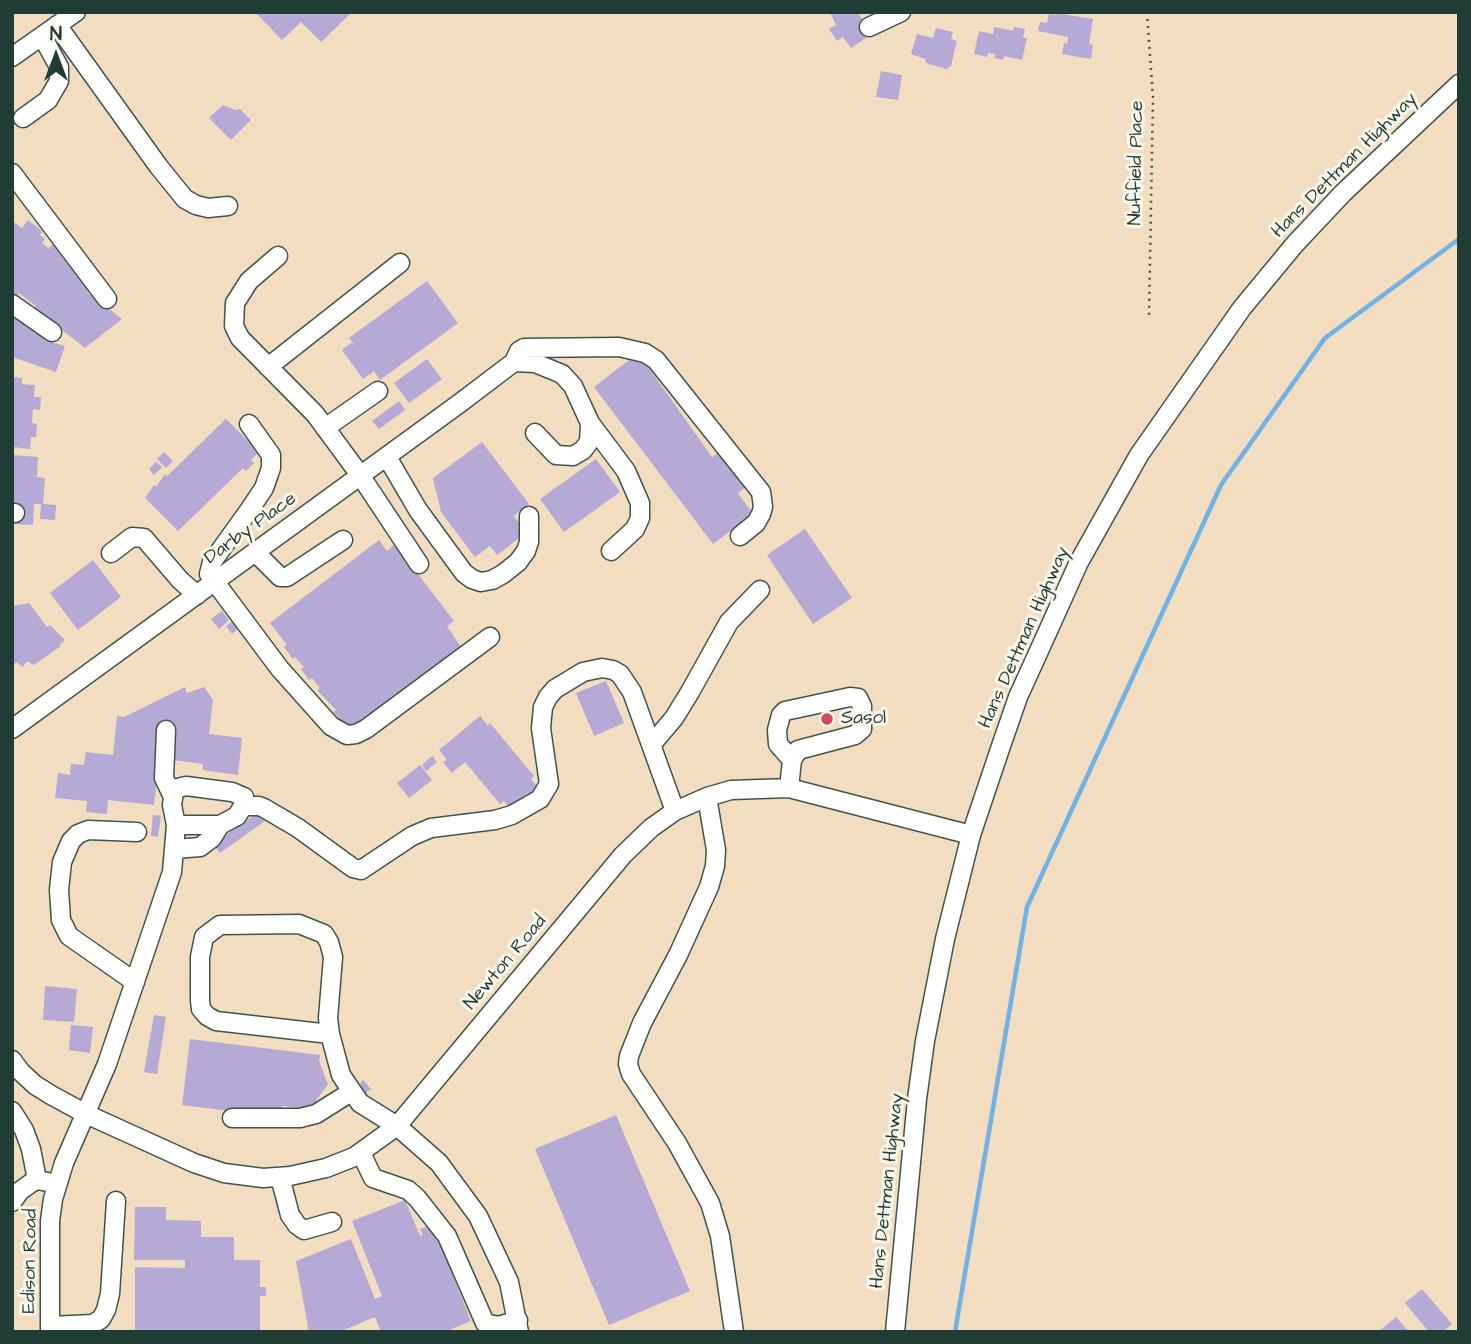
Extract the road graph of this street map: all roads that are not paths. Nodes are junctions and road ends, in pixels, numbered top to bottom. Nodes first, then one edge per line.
1 (76, 12) edge
2 (901, 12) edge
3 (869, 27) dead end
4 (50, 31) junction
5 (12, 57) edge
6 (1459, 83) edge
7 (23, 118) dead end
8 (12, 173) edge
9 (228, 206) dead end
10 (278, 256) dead end
11 (400, 263) dead end
12 (107, 299) dead end
13 (12, 304) edge
14 (52, 331) dead end
15 (514, 362) junction
16 (268, 367) junction
17 (378, 391) dead end
18 (590, 423) junction
19 (249, 424) dead end
20 (325, 428) junction
21 (535, 433) dead end
22 (387, 457) junction
23 (360, 475) junction
24 (529, 516) dead end
25 (740, 536) dead end
26 (343, 540) dead end
27 (611, 551) dead end
28 (255, 552) junction
29 (111, 553) dead end
30 (418, 565) dead end
31 (214, 582) junction
32 (760, 590) dead end
33 (197, 594) junction
34 (489, 637) dead end
35 (12, 729) edge
36 (166, 730) dead end
37 (652, 744) junction
38 (792, 760) junction
39 (789, 788) junction
40 (173, 797) junction
41 (707, 797) junction
42 (243, 806) junction
43 (675, 811) junction
44 (176, 825) junction
45 (220, 825) junction
46 (137, 832) dead end
47 (971, 835) junction
48 (175, 849) junction
49 (135, 982) junction
50 (330, 1034) junction
51 (12, 1060) edge
52 (351, 1091) junction
53 (12, 1111) edge
54 (86, 1114) junction
55 (232, 1118) dead end
56 (397, 1126) junction
57 (361, 1153) junction
58 (279, 1177) junction
59 (37, 1180) junction
60 (57, 1184) junction
61 (116, 1201) dead end
62 (12, 1202) edge
63 (332, 1222) dead end
64 (518, 1326) edge
65 (478, 1327) edge
66 (50, 1329) edge
67 (734, 1332) edge
68 (895, 1332) edge

1 - 4 street
2 - 3 street
4 - 5 street
4 - 7 street
4 - 9 street
6 - 47 street, Hans Dettman Highway
8 - 12 street
10 - 16 street
11 - 16 street
13 - 14 street
15 - 18 street
15 - 22 street, Darby Place
15 - 25 street, Darby Place
16 - 20 street
17 - 20 street
18 - 21 street
18 - 27 street
19 - 31 street
20 - 23 street
22 - 23 street, Darby Place
22 - 24 street
23 - 28 street, Darby Place
23 - 30 street
26 - 28 street
28 - 31 street, Darby Place
29 - 33 street
31 - 33 street, Darby Place
31 - 34 street
32 - 37 street
33 - 35 street, Darby Place
36 - 40 street, Edison Road
37 - 42 street
37 - 43 street
38 - 38 street
38 - 39 street
39 - 41 street, Newton Road
39 - 47 street, Newton Road
40 - 42 street
40 - 44 street, Edison Road
41 - 43 street, Newton Road
41 - 67 street
42 - 45 street
43 - 56 street, Newton Road
44 - 45 street
44 - 48 street, Edison Road
45 - 48 street
46 - 49 street
47 - 68 street, Hans Dettman Highway
48 - 49 street, Edison Road
49 - 54 street, Edison Road
50 - 50 street
50 - 52 street
51 - 54 street, Newton Road
52 - 55 street
52 - 56 street
53 - 59 street
54 - 58 street, Newton Road
54 - 60 street, Edison Road
56 - 57 street, Newton Road
56 - 64 street
57 - 58 street, Newton Road
57 - 65 street
58 - 63 street
59 - 60 street
59 - 62 street
60 - 66 street, Edison Road
61 - 66 street
64 - 65 street

